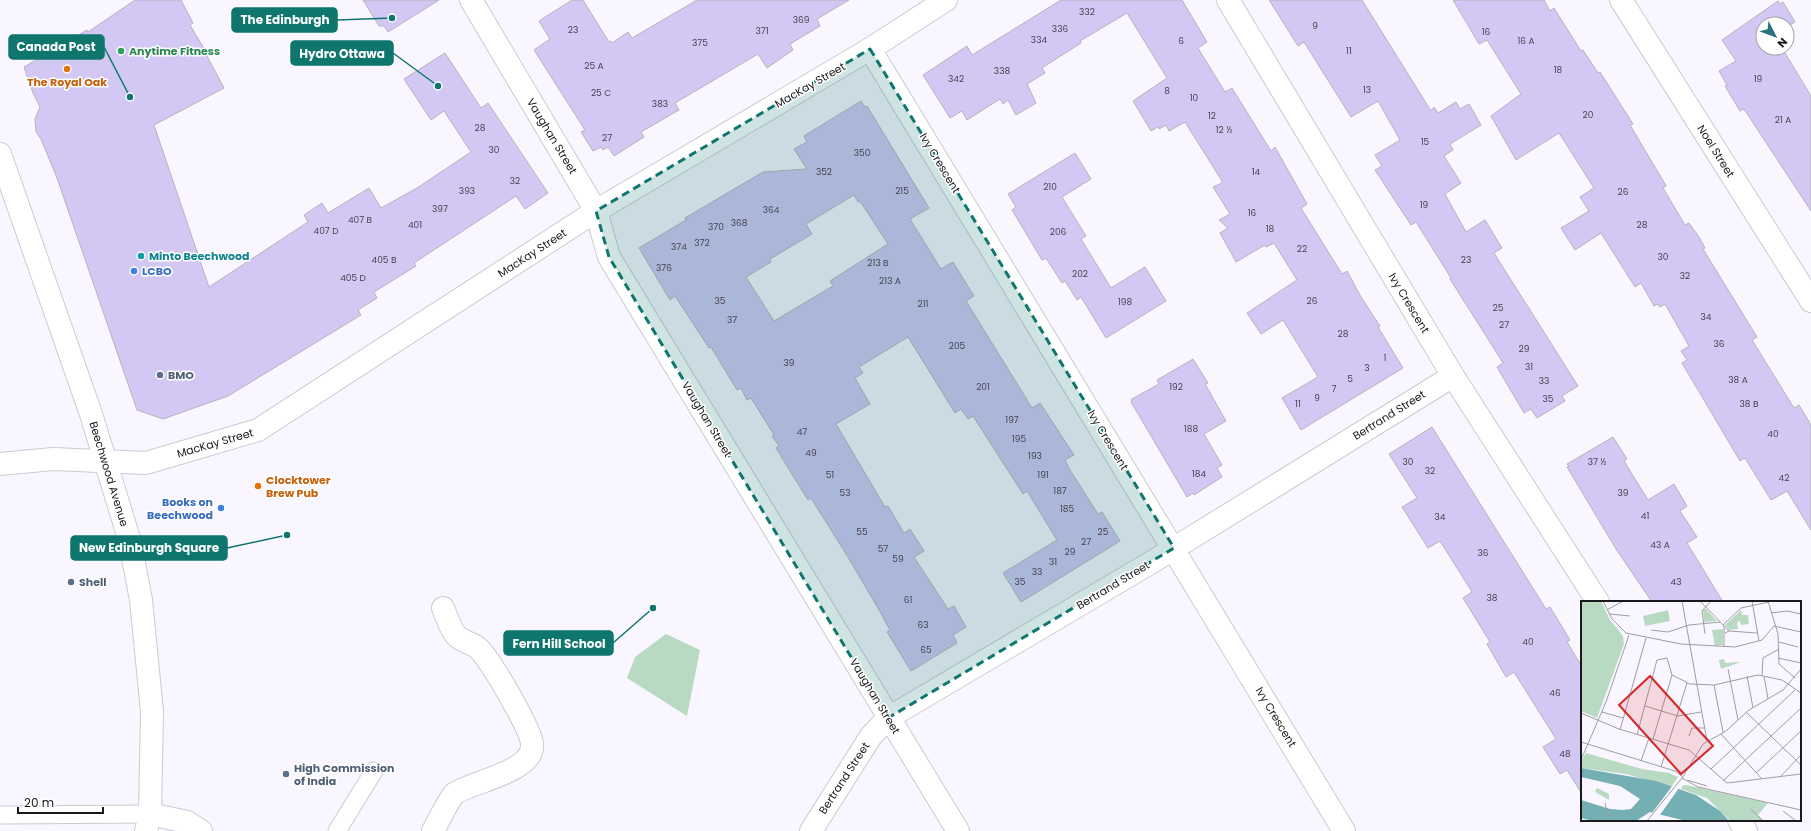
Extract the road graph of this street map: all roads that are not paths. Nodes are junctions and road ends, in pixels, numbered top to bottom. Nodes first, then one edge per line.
1 (472, 0) edge
2 (944, 0) edge
3 (1228, 0) edge
4 (1621, 0) edge
5 (870, 50) junction
6 (0, 154) edge
7 (596, 211) junction
8 (1811, 301) edge
9 (1452, 376) junction
10 (105, 461) junction
11 (0, 464) edge
12 (1174, 548) junction
13 (1597, 601) edge
14 (443, 608) dead end
15 (888, 718) junction
16 (374, 771) dead end
17 (0, 814) edge
18 (1740, 821) edge
19 (148, 823) edge
20 (201, 831) edge
21 (337, 831) edge
22 (433, 831) edge
23 (811, 831) edge
24 (958, 831) edge
25 (1344, 831) edge
26 (1746, 831) edge

1 - 7 street, Vaughan Street
2 - 5 street, MacKay Street
3 - 9 street, Ivy Crescent
4 - 8 street, Noel Street
5 - 7 street, MacKay Street
5 - 12 street, Ivy Crescent
6 - 10 street, Beechwood Avenue
7 - 10 street, MacKay Street
7 - 15 street, Vaughan Street
9 - 12 street, Bertrand Street
9 - 13 street, Ivy Crescent
10 - 11 street, MacKay Street
10 - 19 street, Beechwood Avenue
12 - 15 street, Bertrand Street
12 - 25 street, Ivy Crescent
14 - 22 street
15 - 23 street, Bertrand Street
15 - 24 street, Vaughan Street
16 - 21 lane
17 - 19 lane
18 - 26 street
19 - 20 street

